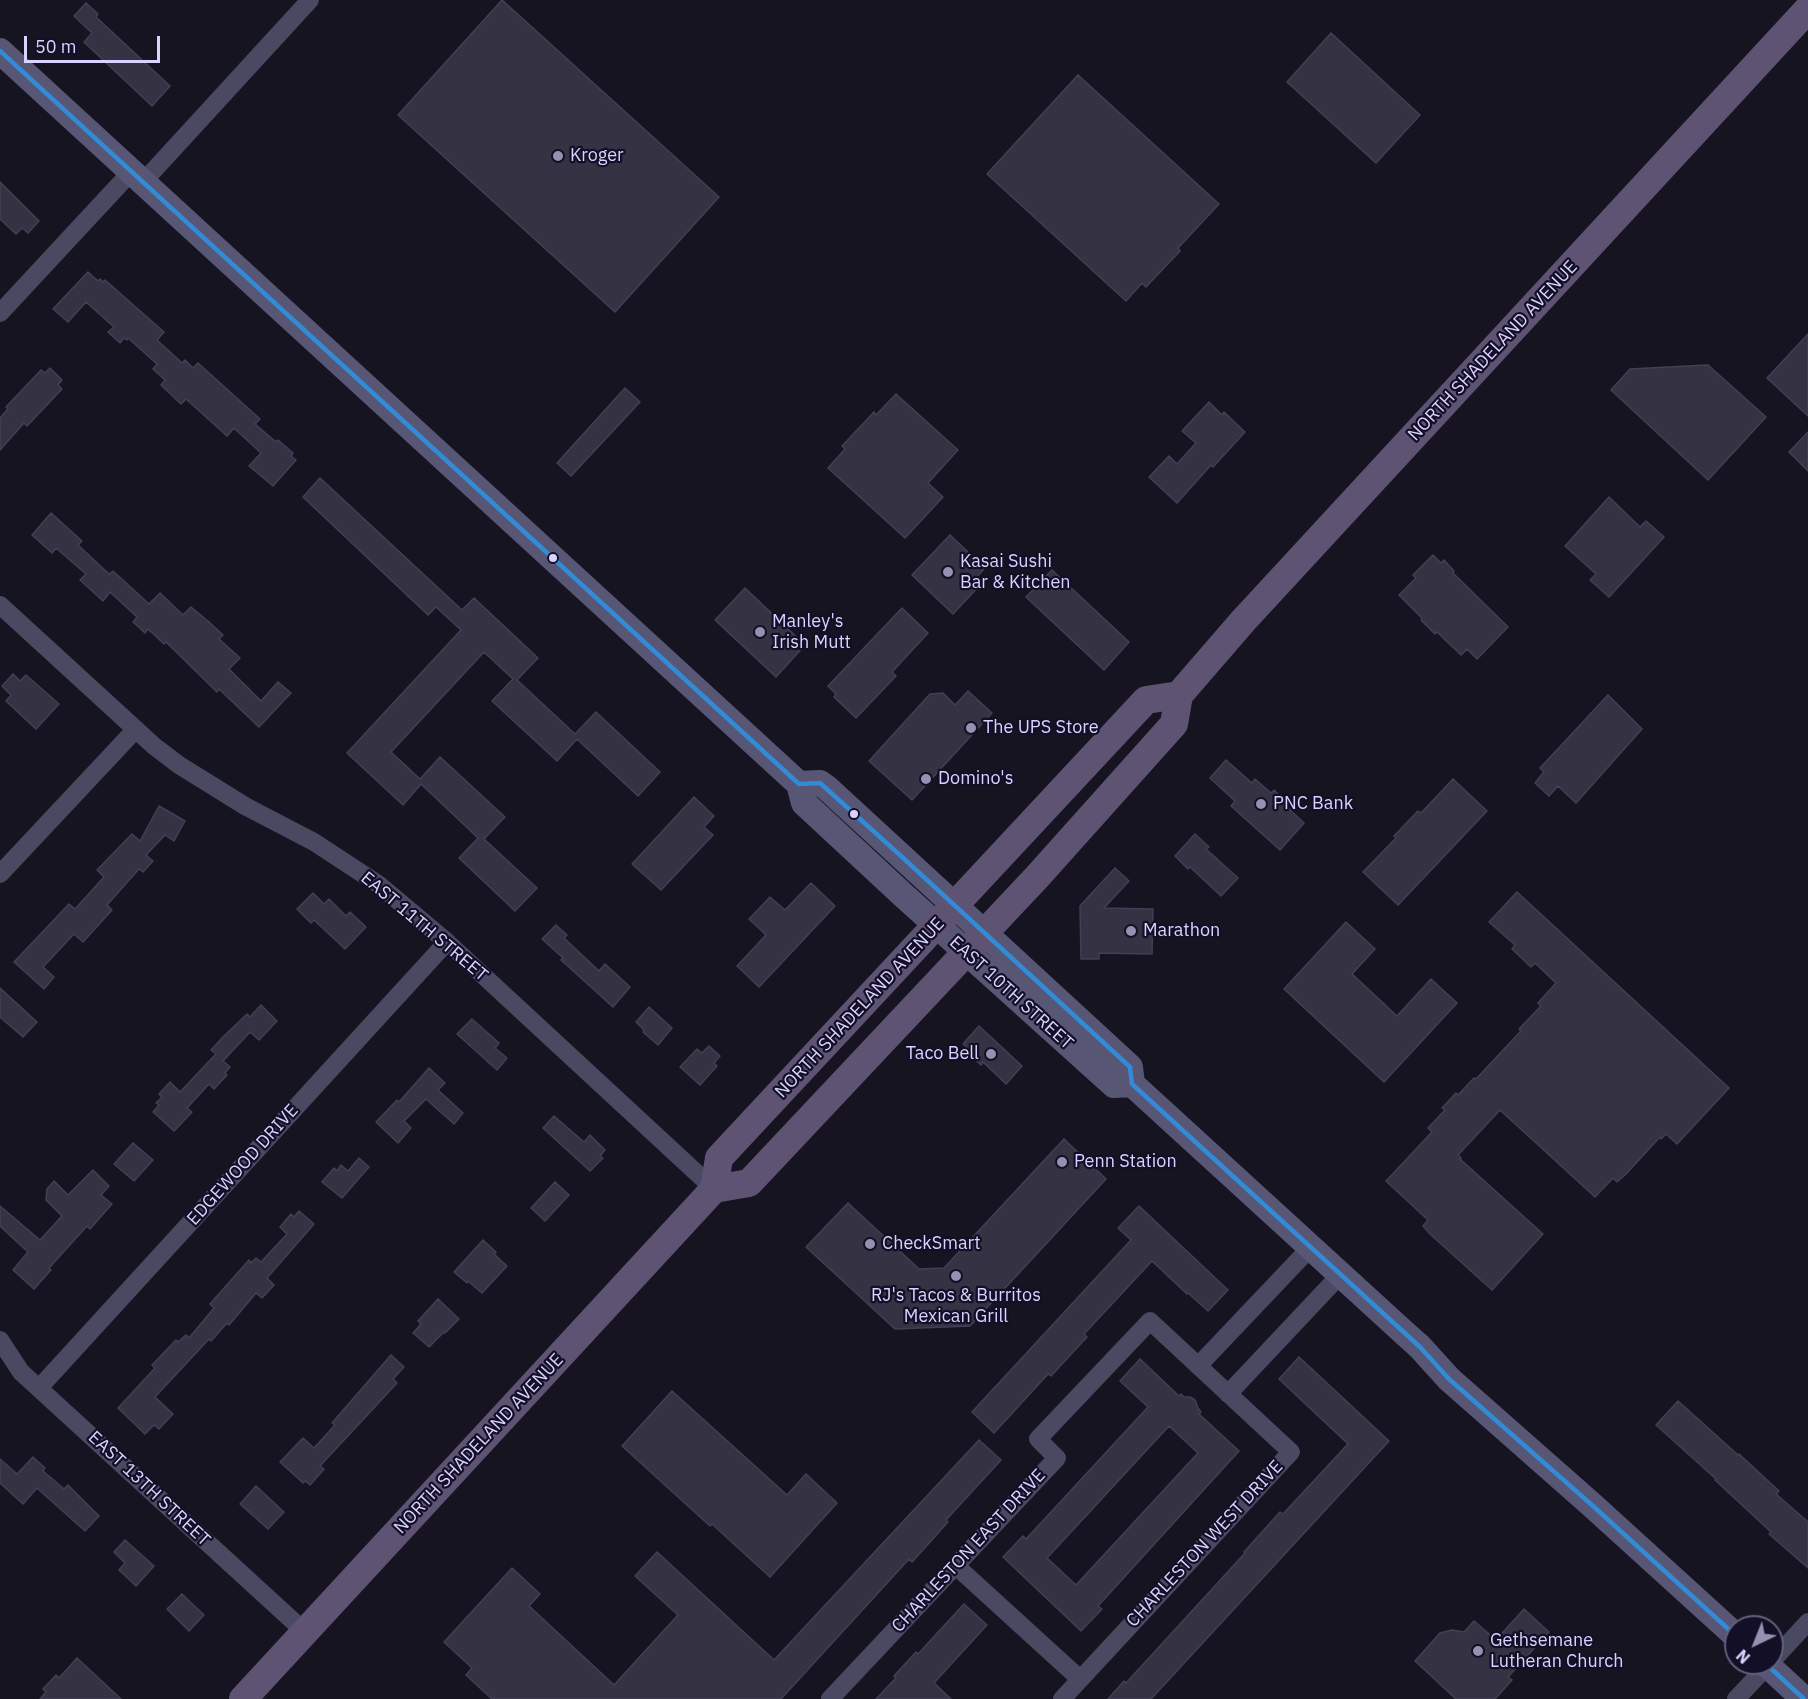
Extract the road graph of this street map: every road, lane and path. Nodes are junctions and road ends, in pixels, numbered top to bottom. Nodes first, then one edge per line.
1 (310, 0) edge
2 (1808, 9) edge
3 (0, 51) edge
4 (137, 176) junction
5 (0, 313) edge
6 (0, 605) edge
7 (1179, 695) junction
8 (136, 729) junction
9 (0, 874) edge
10 (946, 916) junction
11 (447, 942) junction
12 (975, 942) junction
13 (714, 1189) junction
14 (1311, 1247) junction
15 (1341, 1274) junction
16 (0, 1340) edge
17 (1198, 1366) junction
18 (39, 1388) junction
19 (1228, 1394) junction
20 (956, 1566) junction
21 (1808, 1622) edge
22 (1724, 1625) edge
23 (305, 1632) junction
24 (1784, 1647) edge
25 (1758, 1675) edge
26 (1781, 1675) edge
27 (1080, 1679) junction
28 (243, 1699) edge
29 (830, 1699) edge
30 (1062, 1699) edge
31 (1736, 1699) edge
32 (1804, 1699) edge

1 - 4 street
2 - 7 main road, NORTH SHADELAND AVENUE
3 - 4 main road, EAST 10TH STREET
4 - 5 street
4 - 10 main road, EAST 10TH STREET
6 - 8 street, EAST 11TH STREET
7 - 10 main road, NORTH SHADELAND AVENUE
7 - 12 main road
8 - 9 street
8 - 11 street, EAST 11TH STREET
10 - 12 main road, EAST 10TH STREET
10 - 13 main road, NORTH SHADELAND AVENUE
11 - 13 street, EAST 11TH STREET
11 - 18 street, EDGEWOOD DRIVE
12 - 13 main road
12 - 14 main road, EAST 10TH STREET
13 - 23 main road, NORTH SHADELAND AVENUE
14 - 15 main road, EAST 10TH STREET
14 - 17 street
15 - 19 street
15 - 22 main road, EAST 10TH STREET
16 - 18 street, EAST 13TH STREET
17 - 19 street, CHARLESTON WEST DRIVE
17 - 20 street, CHARLESTON EAST DRIVE
18 - 23 street, EAST 13TH STREET
19 - 27 street, CHARLESTON WEST DRIVE
20 - 27 street
20 - 29 street, CHARLESTON EAST DRIVE
21 - 24 street
23 - 28 main road, NORTH SHADELAND AVENUE
25 - 31 street
26 - 32 main road
27 - 30 street, CHARLESTON WEST DRIVE

